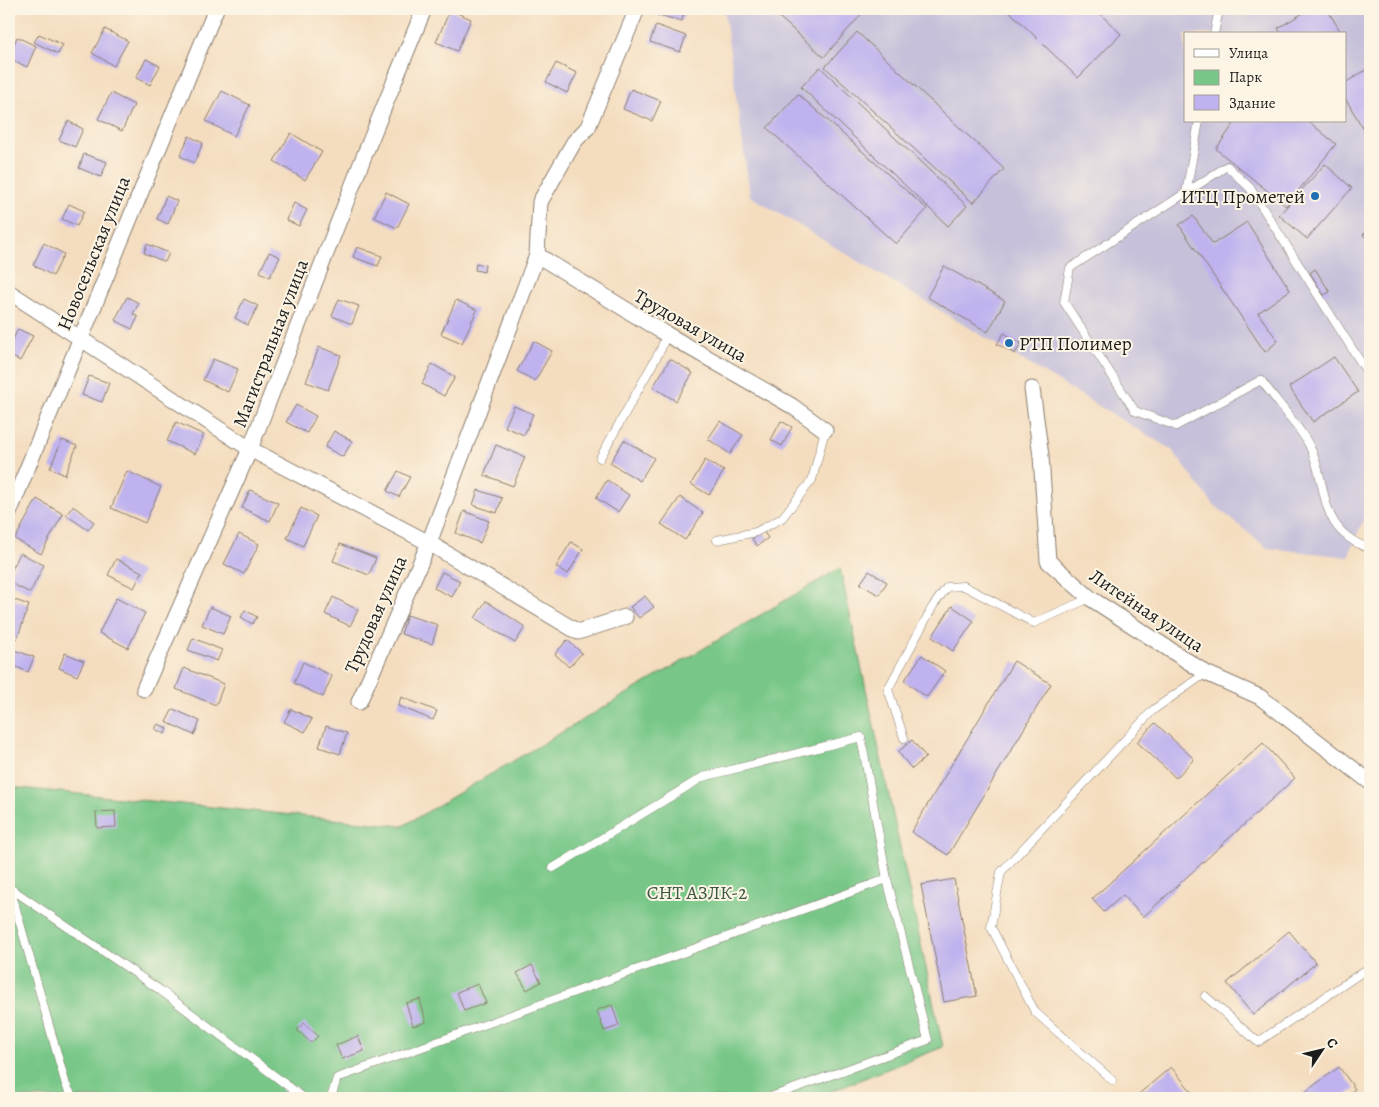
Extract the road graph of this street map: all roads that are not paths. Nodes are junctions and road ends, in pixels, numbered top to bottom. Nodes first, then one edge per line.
1 (216, 9) edge
2 (424, 9) edge
3 (637, 9) edge
4 (1218, 9) edge
5 (1214, 32) edge
6 (1199, 122) edge
7 (1186, 193) junction
8 (537, 255) junction
9 (9, 292) edge
10 (666, 334) junction
11 (80, 337) junction
12 (1365, 369) dead end
13 (1032, 389) dead end
14 (825, 430) joint
15 (250, 449) junction
16 (600, 458) dead end
17 (9, 513) edge
18 (717, 540) dead end
19 (428, 543) junction
20 (1370, 549) edge
21 (1090, 598) junction
22 (625, 617) dead end
23 (1206, 673) junction
24 (144, 689) dead end
25 (359, 702) dead end
26 (904, 738) dead end
27 (1370, 782) edge
28 (553, 868) dead end
29 (887, 879) junction
30 (10, 887) edge
31 (1370, 967) edge
32 (1205, 996) dead end
33 (1112, 1080) dead end
34 (73, 1098) edge
35 (304, 1098) edge
36 (331, 1098) edge
37 (768, 1098) edge

1 - 11 street, Новосельская улица
2 - 15 street, Магистральная улица
3 - 8 street, Трудовая улица
4 - 5 lane
6 - 7 lane
7 - 12 lane
7 - 20 lane
8 - 10 street, Трудовая улица
8 - 19 street, Трудовая улица
9 - 11 street
10 - 14 street, Трудовая улица
10 - 16 lane
11 - 15 street
11 - 17 street, Новосельская улица
13 - 21 street, Литейная улица
14 - 18 lane
15 - 19 street
15 - 24 street, Магистральная улица
19 - 22 street, Трудовая улица
19 - 25 street, Трудовая улица
21 - 23 street, Литейная улица
21 - 26 lane
23 - 27 street, Литейная улица
23 - 33 lane
28 - 29 lane
29 - 36 lane
29 - 37 lane
30 - 34 lane
30 - 35 lane
31 - 32 lane

